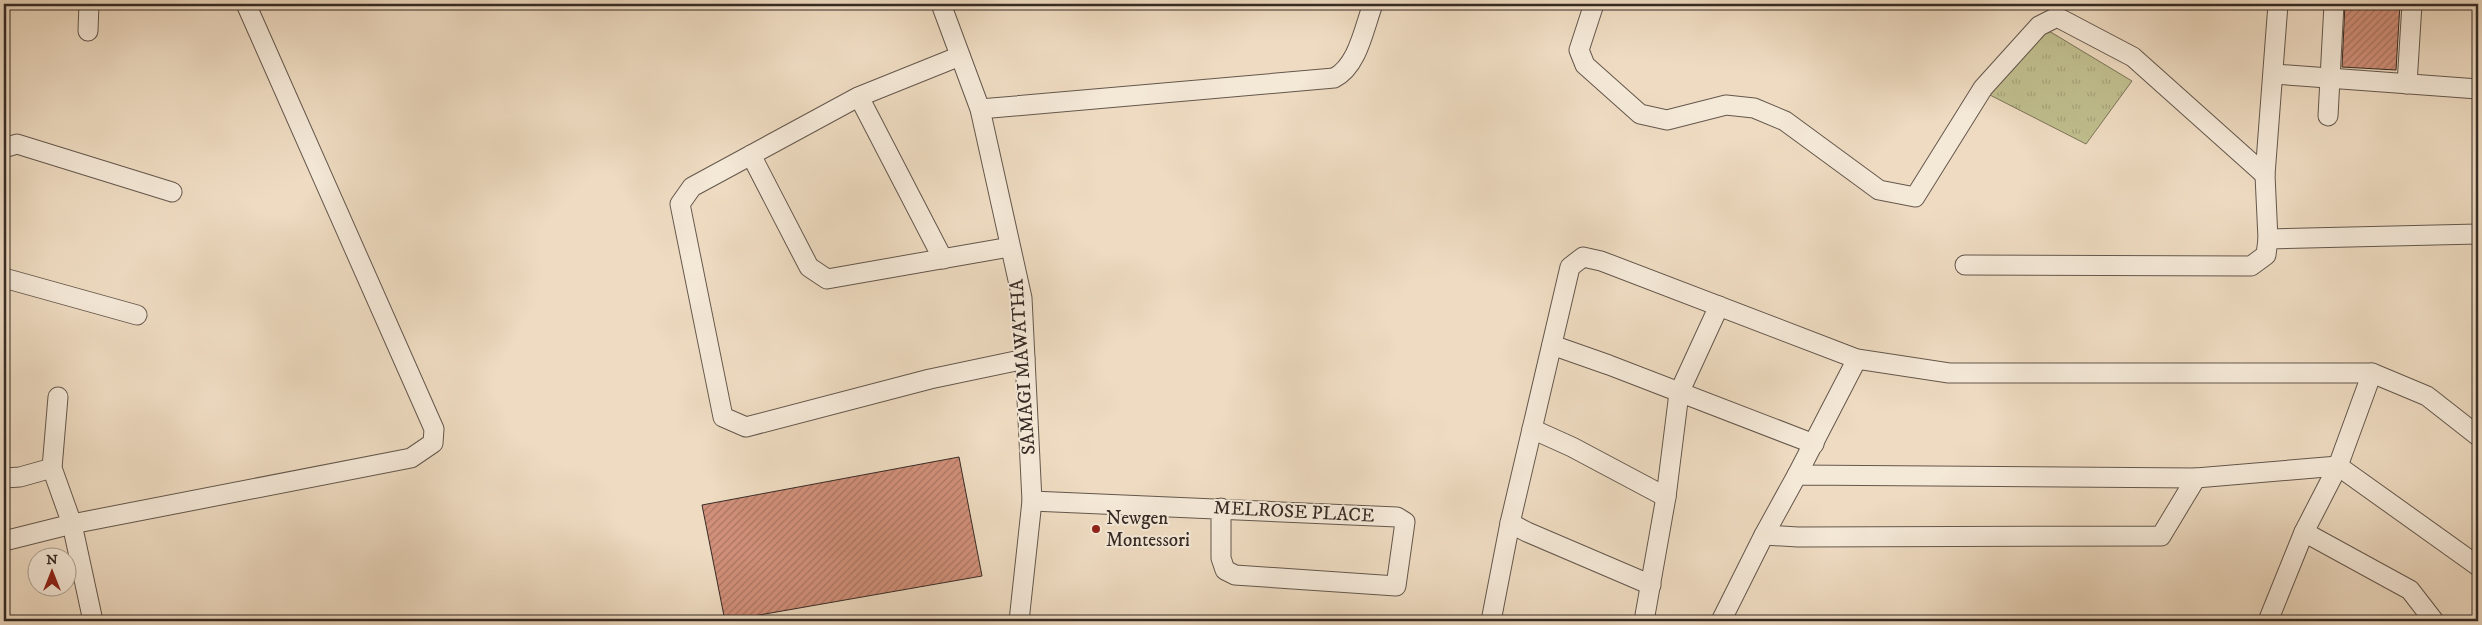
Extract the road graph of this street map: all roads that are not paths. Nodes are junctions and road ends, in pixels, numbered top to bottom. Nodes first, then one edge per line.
1 (89, 4) edge
2 (246, 4) edge
3 (941, 4) edge
4 (1373, 4) edge
5 (1594, 4) edge
6 (2278, 4) edge
7 (2334, 4) edge
8 (2412, 4) edge
9 (2058, 10) edge
10 (88, 31) dead end
11 (960, 56) junction
12 (2274, 74) junction
13 (2330, 78) junction
14 (2407, 84) junction
15 (2478, 89) edge
16 (859, 97) junction
17 (980, 109) junction
18 (2328, 116) dead end
19 (4, 148) edge
20 (751, 155) junction
21 (2265, 175) junction
22 (172, 192) dead end
23 (2478, 234) edge
24 (2268, 239) junction
25 (1010, 246) junction
26 (943, 259) junction
27 (1965, 264) dead end
28 (4, 278) edge
29 (1719, 306) junction
30 (137, 315) dead end
31 (1552, 345) junction
32 (1025, 359) junction
33 (1857, 359) junction
34 (2372, 372) junction
35 (1679, 393) junction
36 (58, 397) dead end
37 (1532, 429) junction
38 (2478, 436) edge
39 (1814, 444) junction
40 (2338, 466) junction
41 (52, 468) junction
42 (1797, 475) junction
43 (4, 478) edge
44 (2196, 478) junction
45 (1666, 497) junction
46 (1032, 501) junction
47 (1222, 508) junction
48 (1510, 523) junction
49 (72, 524) junction
50 (2304, 532) junction
51 (1764, 535) junction
52 (4, 541) edge
53 (2478, 566) edge
54 (1650, 585) junction
55 (93, 621) edge
56 (1019, 621) edge
57 (1491, 621) edge
58 (1644, 621) edge
59 (1721, 621) edge
60 (2268, 621) edge
61 (2434, 621) edge

1 - 10 street
2 - 49 street
3 - 11 street, SAMAGI MAWATHA
4 - 17 street
5 - 9 street
6 - 12 street
7 - 13 street
8 - 14 street
9 - 21 street
11 - 16 street
11 - 17 street, SAMAGI MAWATHA
12 - 13 street
12 - 21 street
13 - 14 street
13 - 18 street
14 - 15 street
16 - 20 street
16 - 26 street
17 - 25 street, SAMAGI MAWATHA
19 - 22 street
20 - 26 street
20 - 32 street
21 - 24 street
23 - 24 street
24 - 27 street
25 - 26 street
25 - 32 street, SAMAGI MAWATHA
28 - 30 street
29 - 31 street
29 - 33 street
29 - 35 street
31 - 35 street
31 - 37 street
32 - 46 street, SAMAGI MAWATHA
33 - 34 street
33 - 39 street
34 - 38 street
34 - 40 street
35 - 39 street
35 - 45 street
36 - 41 street
37 - 45 street
37 - 48 street
39 - 42 street
40 - 44 street
40 - 50 street
40 - 53 street
41 - 43 street
41 - 49 street
42 - 44 street
42 - 51 street
44 - 51 street
45 - 54 street
46 - 47 street, MELROSE PLACE
46 - 56 street, SAMAGI MAWATHA
47 - 47 street, MELROSE PLACE
48 - 54 street
48 - 57 street
49 - 52 street
49 - 55 street
50 - 60 street
50 - 61 street
51 - 59 street
54 - 58 street

